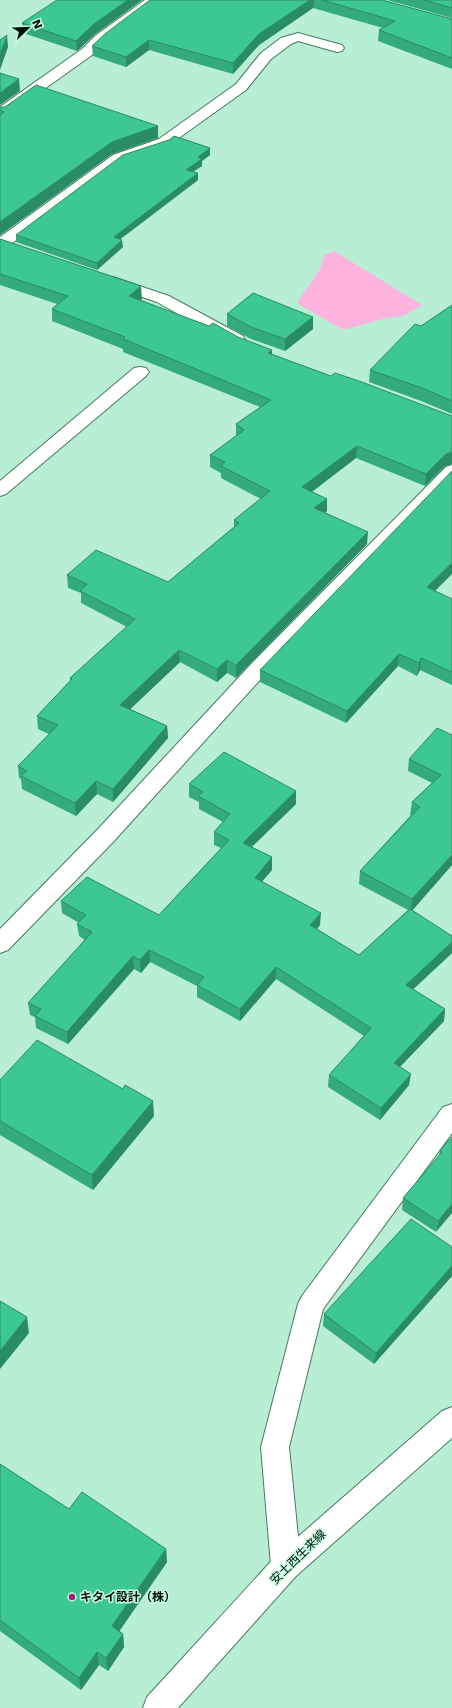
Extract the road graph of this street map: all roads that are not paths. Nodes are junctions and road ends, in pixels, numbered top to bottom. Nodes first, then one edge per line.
1 (154, 0) edge
2 (336, 48) dead end
3 (0, 114) edge
4 (0, 243) edge
5 (23, 251) edge
6 (97, 276) edge
7 (251, 346) edge
8 (140, 372) dead end
9 (452, 471) edge
10 (0, 490) edge
11 (0, 944) edge
12 (452, 1114) edge
13 (452, 1420) edge
14 (286, 1566) junction
15 (158, 1708) edge

1 - 3 street
2 - 4 street
4 - 5 street
6 - 7 street
8 - 10 street
9 - 11 street
12 - 14 street
13 - 14 street, 安土西生来線
14 - 15 street, 安土西生来線

